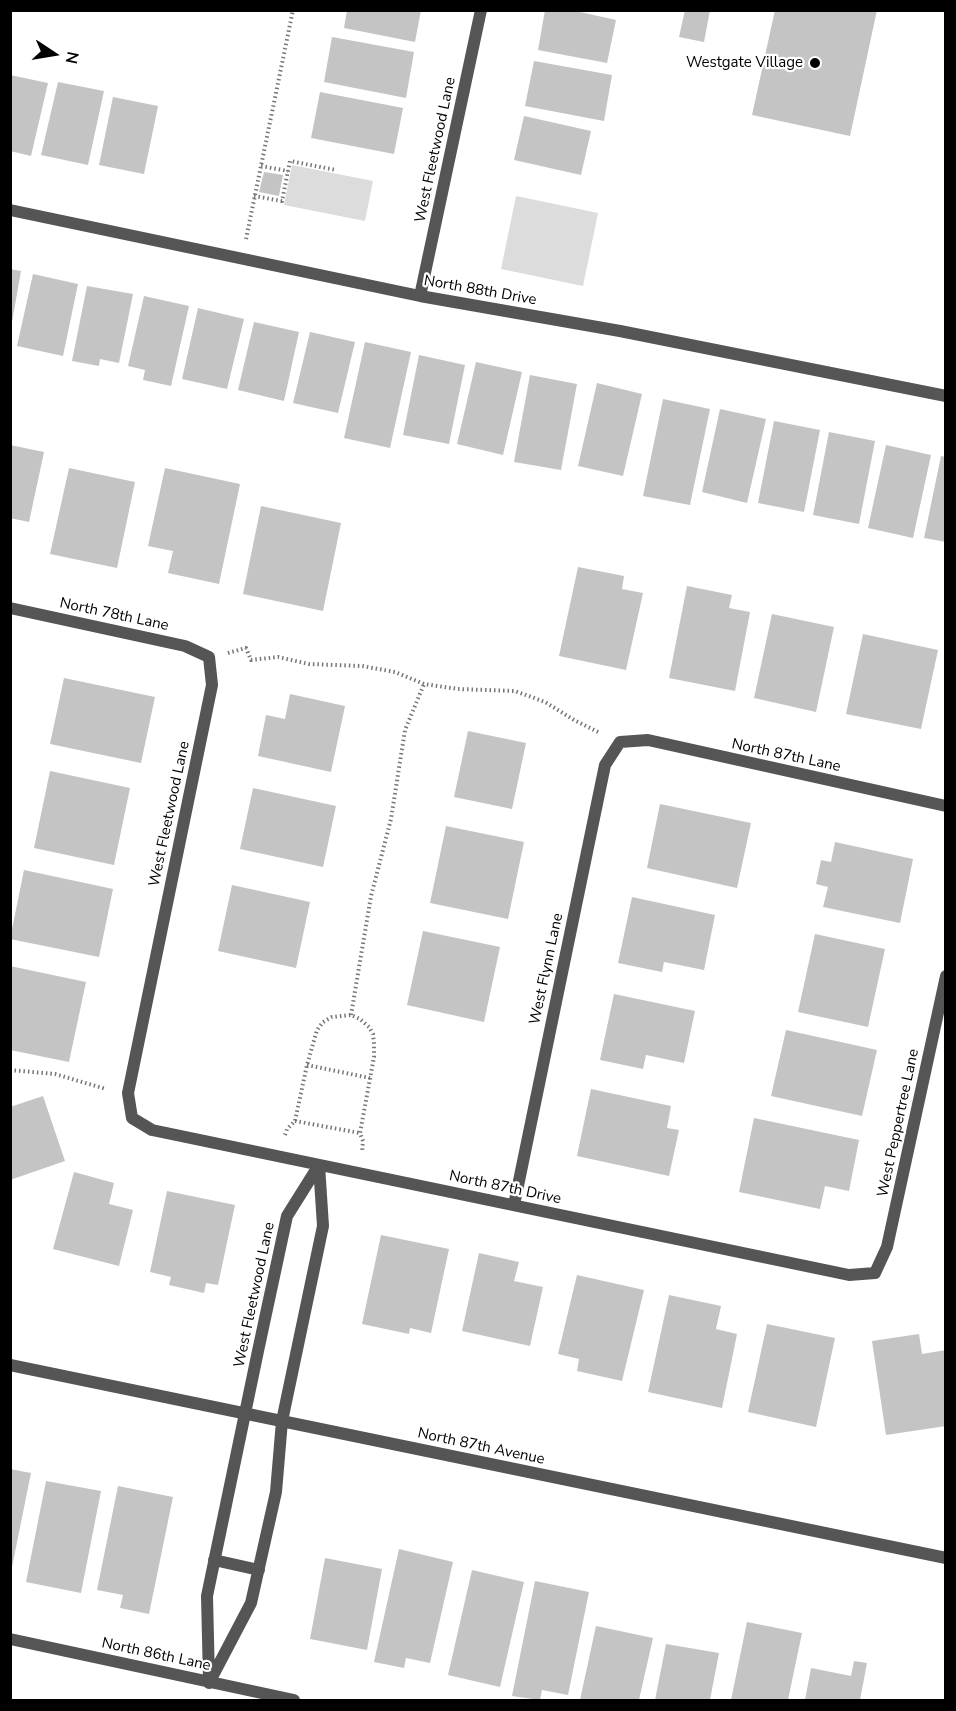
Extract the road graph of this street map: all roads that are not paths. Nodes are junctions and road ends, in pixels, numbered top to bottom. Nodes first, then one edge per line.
1 (481, 10) edge
2 (10, 210) edge
3 (420, 296) junction
4 (945, 396) edge
5 (10, 608) edge
6 (209, 657) joint
7 (620, 742) joint
8 (945, 806) edge
9 (945, 976) edge
10 (132, 1118) joint
11 (319, 1165) junction
12 (514, 1205) junction
13 (875, 1273) joint
14 (10, 1365) edge
15 (245, 1413) junction
16 (282, 1421) junction
17 (945, 1558) edge
18 (214, 1560) junction
19 (259, 1570) junction
20 (10, 1639) edge
21 (209, 1683) junction
22 (294, 1701) edge

1 - 3 street, West Fleetwood Lane
2 - 3 street, North 88th Drive
3 - 4 street, North 88th Drive
5 - 6 street, North 78th Lane
6 - 10 street, West Fleetwood Lane
7 - 8 street, North 87th Lane
7 - 12 street, West Flynn Lane
9 - 13 street, West Peppertree Lane
10 - 11 street, North 87th Drive
11 - 12 street, North 87th Drive
11 - 15 street, West Fleetwood Lane
11 - 16 street
12 - 13 street, North 87th Drive
14 - 15 street, North 87th Avenue
15 - 16 street, North 87th Avenue
15 - 18 street, West Fleetwood Lane
16 - 17 street, North 87th Avenue
16 - 19 street
18 - 19 street
18 - 21 street, West Fleetwood Lane
19 - 21 street
20 - 21 street, North 86th Lane
21 - 22 street, North 86th Lane

